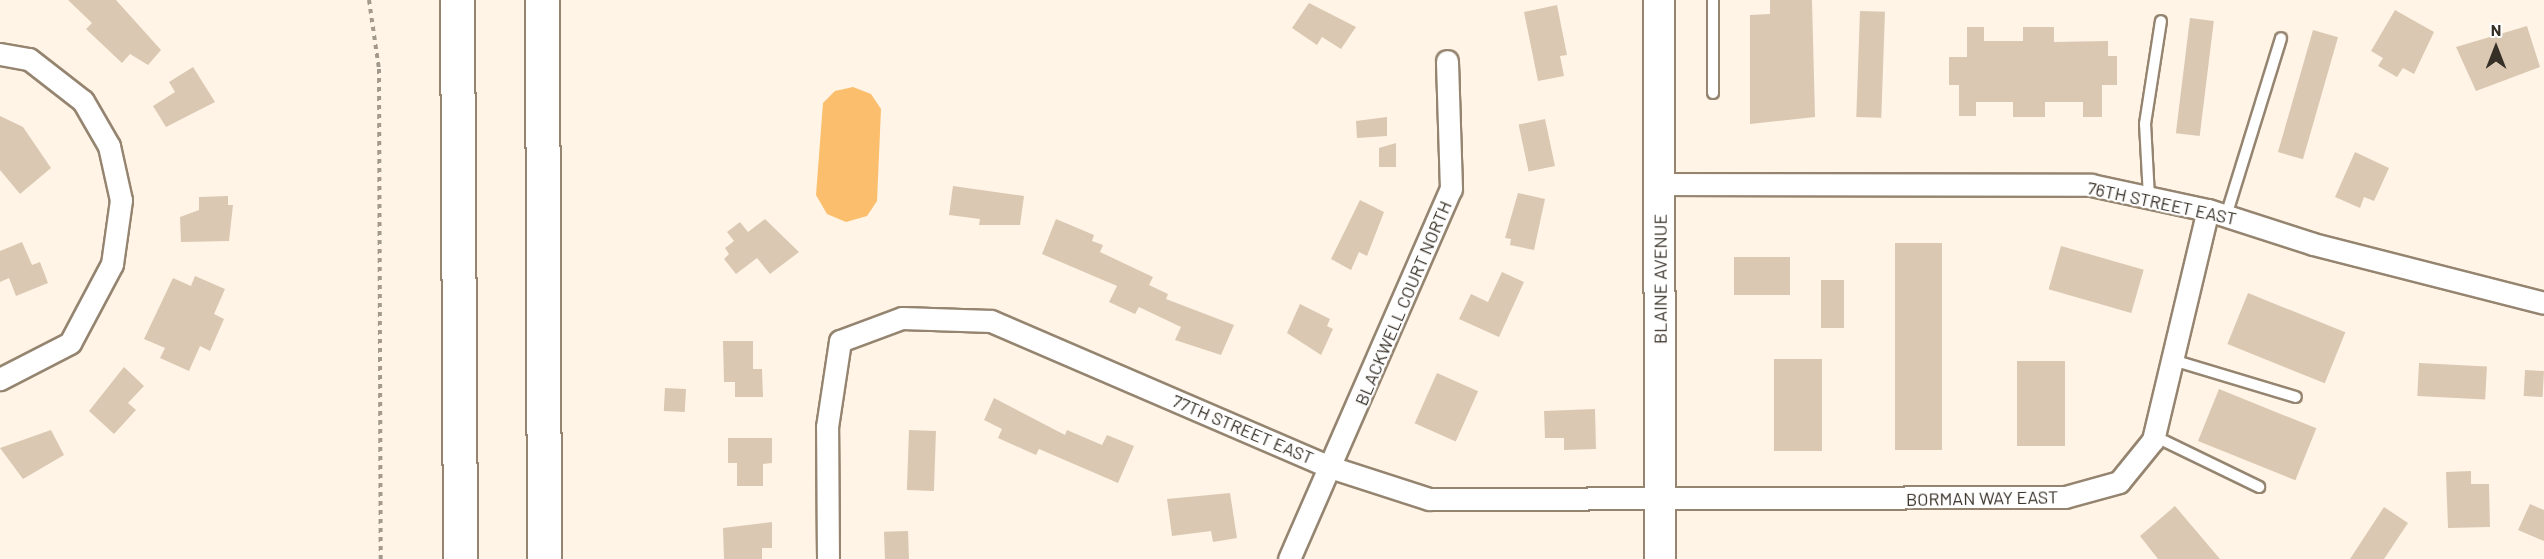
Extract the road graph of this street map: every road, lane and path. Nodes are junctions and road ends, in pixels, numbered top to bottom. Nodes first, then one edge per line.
1 (369, 0) edge
2 (457, 0) edge
3 (542, 0) edge
4 (1659, 0) edge
5 (1713, 0) edge
6 (2162, 21) dead end
7 (2281, 38) dead end
8 (0, 54) edge
9 (1447, 61) dead end
10 (1713, 93) dead end
11 (1660, 184) junction
12 (2150, 197) junction
13 (2217, 213) junction
14 (2544, 303) edge
15 (2176, 361) junction
16 (0, 379) edge
17 (2296, 397) dead end
18 (2154, 436) junction
19 (1333, 468) junction
20 (2259, 487) dead end
21 (1659, 501) junction
22 (381, 559) edge
23 (460, 559) edge
24 (544, 559) edge
25 (828, 559) edge
26 (1289, 559) edge
27 (1660, 559) edge

1 - 22 path
2 - 23 highway
3 - 24 highway
4 - 11 street, BLAINE AVENUE
5 - 10 lane
6 - 12 lane
7 - 13 lane
8 - 16 street
9 - 19 street, BLACKWELL COURT NORTH
11 - 12 street, 76TH STREET EAST
11 - 21 street, BLAINE AVENUE
12 - 13 street, 76TH STREET EAST
13 - 14 street, 76TH STREET EAST
13 - 15 street, BORMAN WAY EAST
15 - 17 lane
15 - 18 street, BORMAN WAY EAST
18 - 20 lane
18 - 21 street, BORMAN WAY EAST
19 - 21 street, 77TH STREET EAST
19 - 25 street, 77TH STREET EAST
19 - 26 street, BLACKWELL COURT NORTH
21 - 27 street, BLAINE AVENUE

